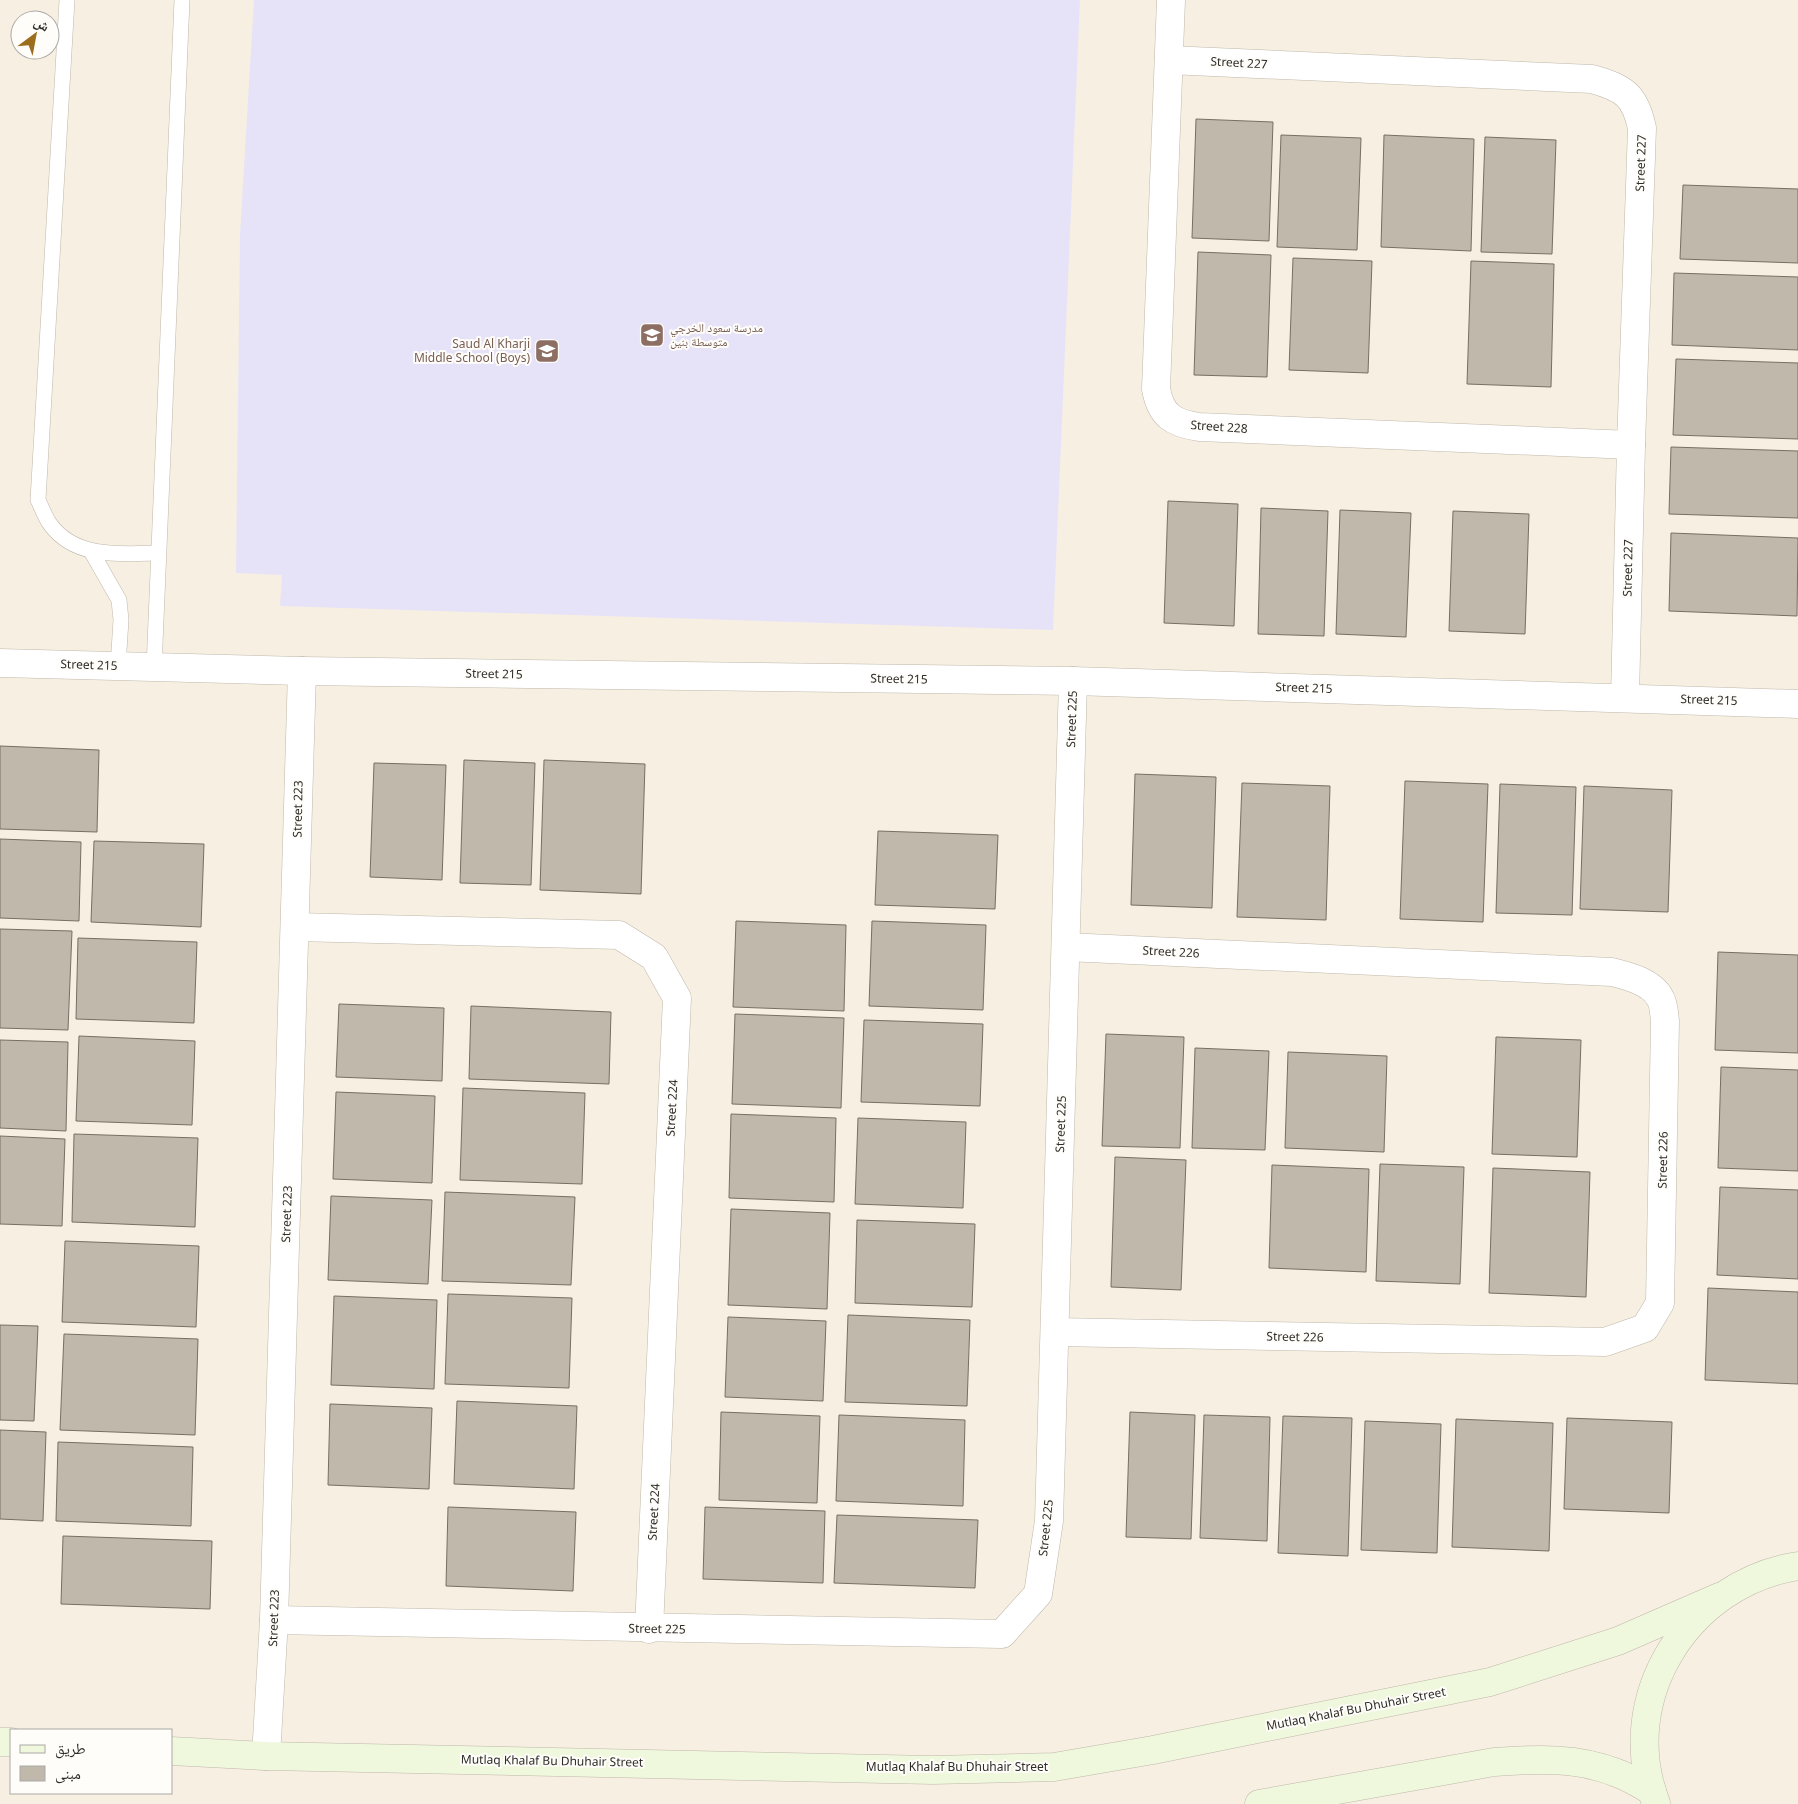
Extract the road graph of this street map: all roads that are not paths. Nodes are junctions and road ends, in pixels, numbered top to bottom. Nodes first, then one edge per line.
1 (67, 0) edge
2 (182, 0) edge
3 (1171, 0) edge
4 (1169, 60) junction
5 (1631, 445) junction
6 (91, 551) junction
7 (158, 553) junction
8 (0, 663) edge
9 (118, 666) junction
10 (154, 668) junction
11 (302, 671) junction
12 (1073, 681) junction
13 (1625, 697) junction
14 (1798, 704) edge
15 (295, 927) junction
16 (1066, 947) junction
17 (1055, 1332) junction
18 (1798, 1550) edge
19 (1787, 1568) edge
20 (1719, 1598) junction
21 (274, 1620) junction
22 (649, 1628) junction
23 (172, 1751) edge
24 (266, 1756) junction
25 (1654, 1798) edge
26 (1259, 1804) edge

1 - 6 lane
2 - 7 lane
3 - 4 street, Street 228
4 - 5 street, Street 227
4 - 5 street, Street 228
5 - 13 street, Street 227
6 - 7 lane
6 - 9 lane
7 - 10 lane
8 - 9 street, Street 215
9 - 10 street, Street 215
10 - 11 street, Street 215
11 - 12 street, Street 215
11 - 15 street, Street 223
12 - 13 street, Street 215
12 - 16 street, Street 225
13 - 14 street, Street 215
15 - 21 street, Street 223
15 - 22 street, Street 224
16 - 17 street, Street 225
16 - 17 street, Street 226
17 - 22 street, Street 225
18 - 19 main road
19 - 20 main road
20 - 24 main road, Mutlaq Khalaf Bu Dhuhair Street
20 - 25 main road
21 - 22 street, Street 225
21 - 24 street, Street 223
23 - 24 main road, Mutlaq Khalaf Bu Dhuhair Street
25 - 26 main road

